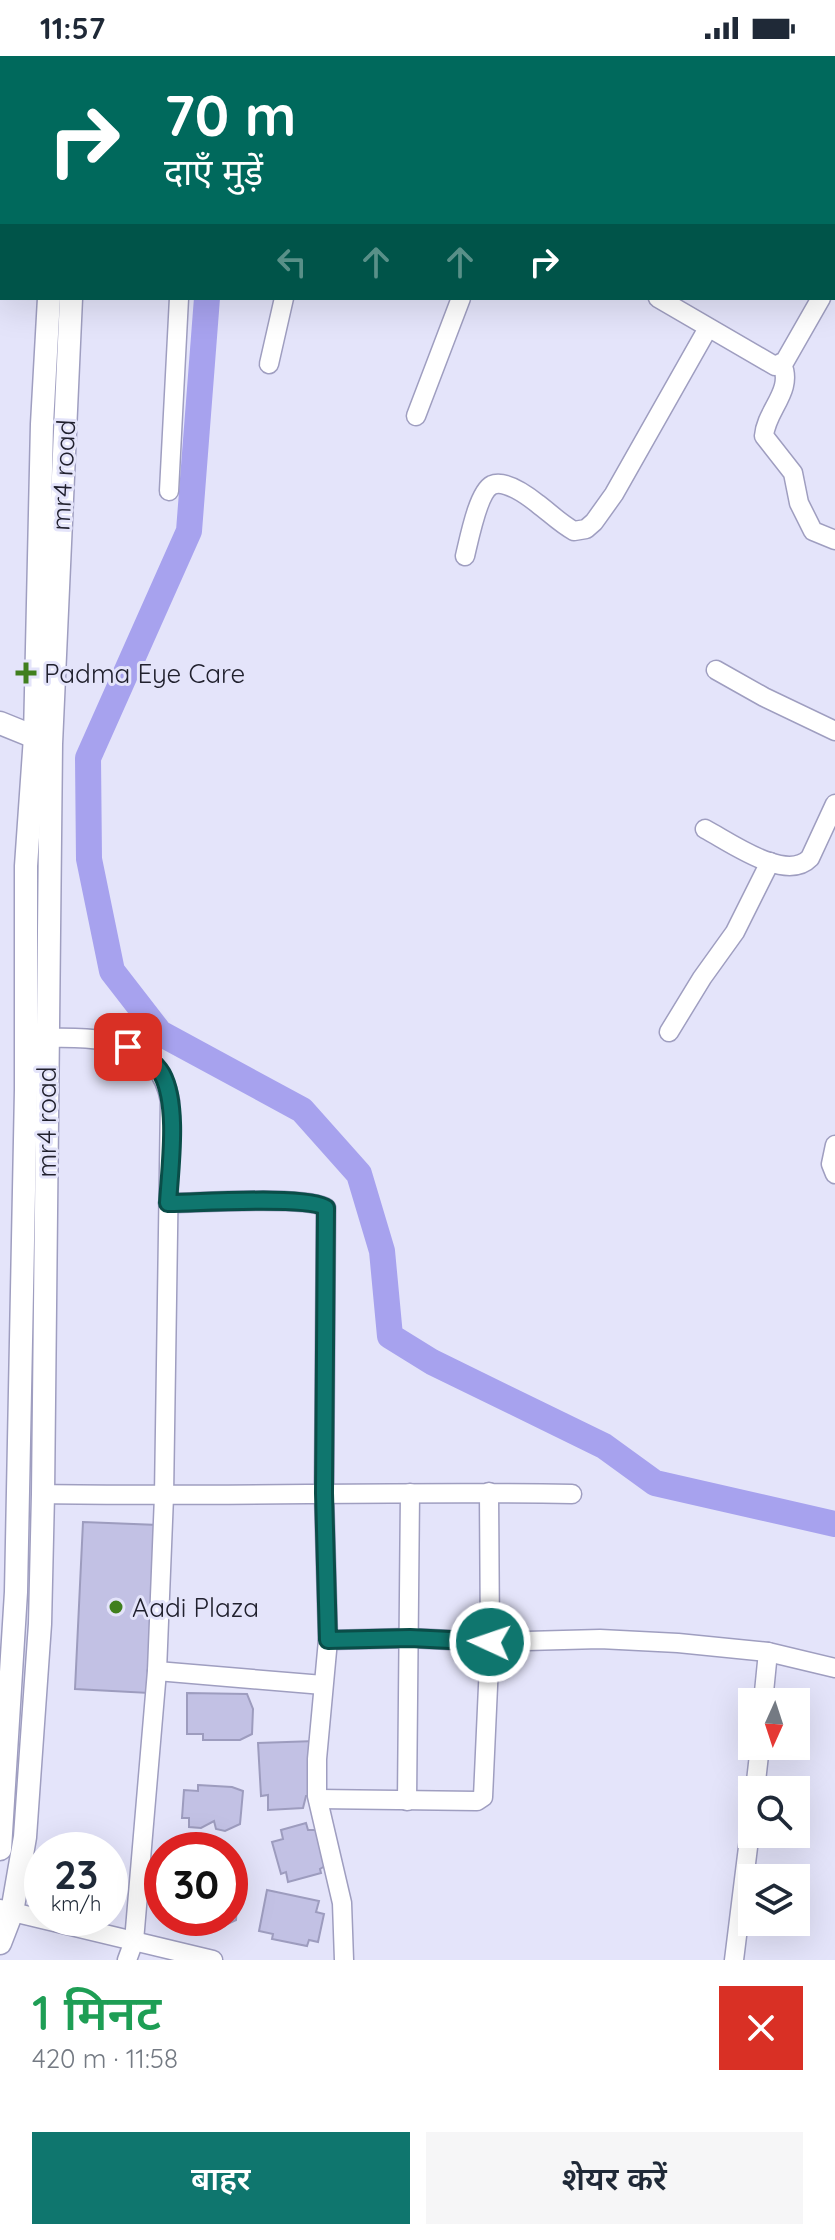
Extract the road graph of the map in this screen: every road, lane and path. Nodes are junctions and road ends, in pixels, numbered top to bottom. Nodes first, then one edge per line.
1 (49, 300) edge
2 (71, 300) edge
3 (179, 300) edge
4 (284, 300) edge
5 (460, 300) edge
6 (661, 300) edge
7 (820, 300) edge
8 (708, 328) junction
9 (269, 364) dead end
10 (782, 364) junction
11 (416, 416) dead end
12 (169, 491) dead end
13 (835, 540) edge
14 (465, 556) dead end
15 (716, 670) dead end
16 (0, 723) edge
17 (835, 731) edge
18 (43, 741) junction
19 (835, 804) edge
20 (705, 829) dead end
21 (770, 862) junction
22 (669, 1032) dead end
23 (46, 1038) junction
24 (835, 1145) edge
25 (835, 1174) edge
26 (168, 1203) junction
27 (489, 1492) junction
28 (324, 1493) junction
29 (410, 1493) junction
30 (43, 1494) junction
31 (572, 1494) dead end
32 (164, 1496) junction
33 (410, 1638) junction
34 (328, 1640) junction
35 (490, 1642) junction
36 (768, 1652) junction
37 (835, 1668) edge
38 (157, 1671) junction
39 (323, 1685) junction
40 (764, 1688) edge
41 (318, 1799) junction
42 (407, 1801) junction
43 (748, 1848) edge
44 (0, 1849) edge
45 (6, 1910) edge
46 (134, 1941) junction
47 (0, 1943) edge
48 (205, 1959) edge
49 (127, 1960) edge
50 (344, 1960) edge
51 (734, 1960) edge

1 - 18 street, mr4 road
2 - 18 street, mr4 road
3 - 12 street
4 - 9 street
5 - 11 street
6 - 8 street
7 - 10 street
8 - 10 street
8 - 14 street
10 - 13 street
15 - 17 street
16 - 18 street
18 - 23 street, mr4 road
18 - 44 street, mr4 road
19 - 21 street
20 - 21 street
21 - 22 street
23 - 26 street
23 - 30 street, mr4 road
24 - 25 street
26 - 28 street
26 - 32 street
27 - 29 street
27 - 31 street
27 - 35 street
28 - 29 street
28 - 32 street
28 - 34 street
29 - 33 street
30 - 32 street
30 - 45 street, mr4 road
32 - 38 street
33 - 34 street
33 - 35 street
33 - 42 street
34 - 39 street
35 - 36 street
35 - 42 street
36 - 37 street
36 - 40 street
38 - 39 street
38 - 46 street
39 - 41 street
41 - 42 street
41 - 50 street
43 - 51 street
45 - 46 street
45 - 47 street, mr4 road
46 - 48 street
46 - 49 street

